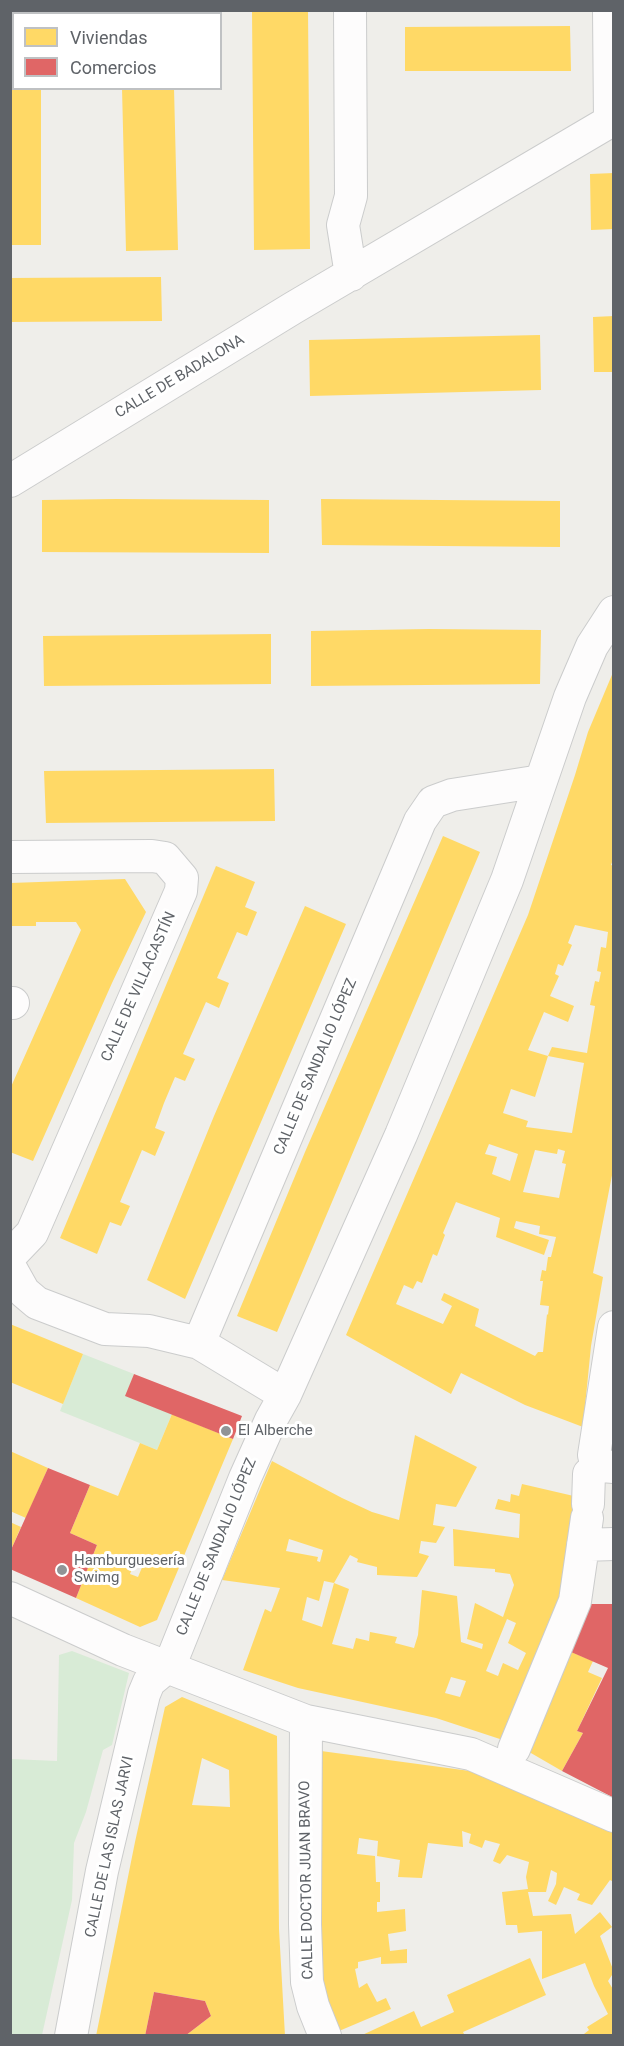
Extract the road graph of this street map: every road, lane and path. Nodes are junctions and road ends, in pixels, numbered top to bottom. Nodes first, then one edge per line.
1 (350, 10) edge
2 (609, 10) edge
3 (612, 120) edge
4 (351, 275) junction
5 (10, 481) edge
6 (614, 612) edge
7 (541, 781) junction
8 (10, 857) edge
9 (10, 1256) edge
10 (10, 1267) edge
11 (614, 1327) edge
12 (199, 1343) junction
13 (285, 1395) junction
14 (592, 1494) edge
15 (614, 1544) edge
16 (10, 1598) edge
17 (167, 1667) junction
18 (306, 1721) junction
19 (514, 1749) dead end
20 (614, 1816) edge
21 (71, 2036) edge
22 (325, 2036) edge

1 - 4 street
2 - 3 street
3 - 4 street, CALLE DE BADALONA
4 - 5 street, CALLE DE BADALONA
6 - 7 street, CALLE DE SANDALIO LÓPEZ
7 - 12 street, CALLE DE SANDALIO LÓPEZ
7 - 13 street, CALLE DE SANDALIO LÓPEZ
8 - 9 street, CALLE DE VILLACASTÍN
10 - 12 street
11 - 14 street
12 - 13 street
13 - 17 street, CALLE DE SANDALIO LÓPEZ
14 - 15 street
14 - 19 street
16 - 17 street
17 - 18 street
17 - 21 street, CALLE DE LAS ISLAS JARVI
18 - 20 street
18 - 22 street, CALLE DOCTOR JUAN BRAVO

